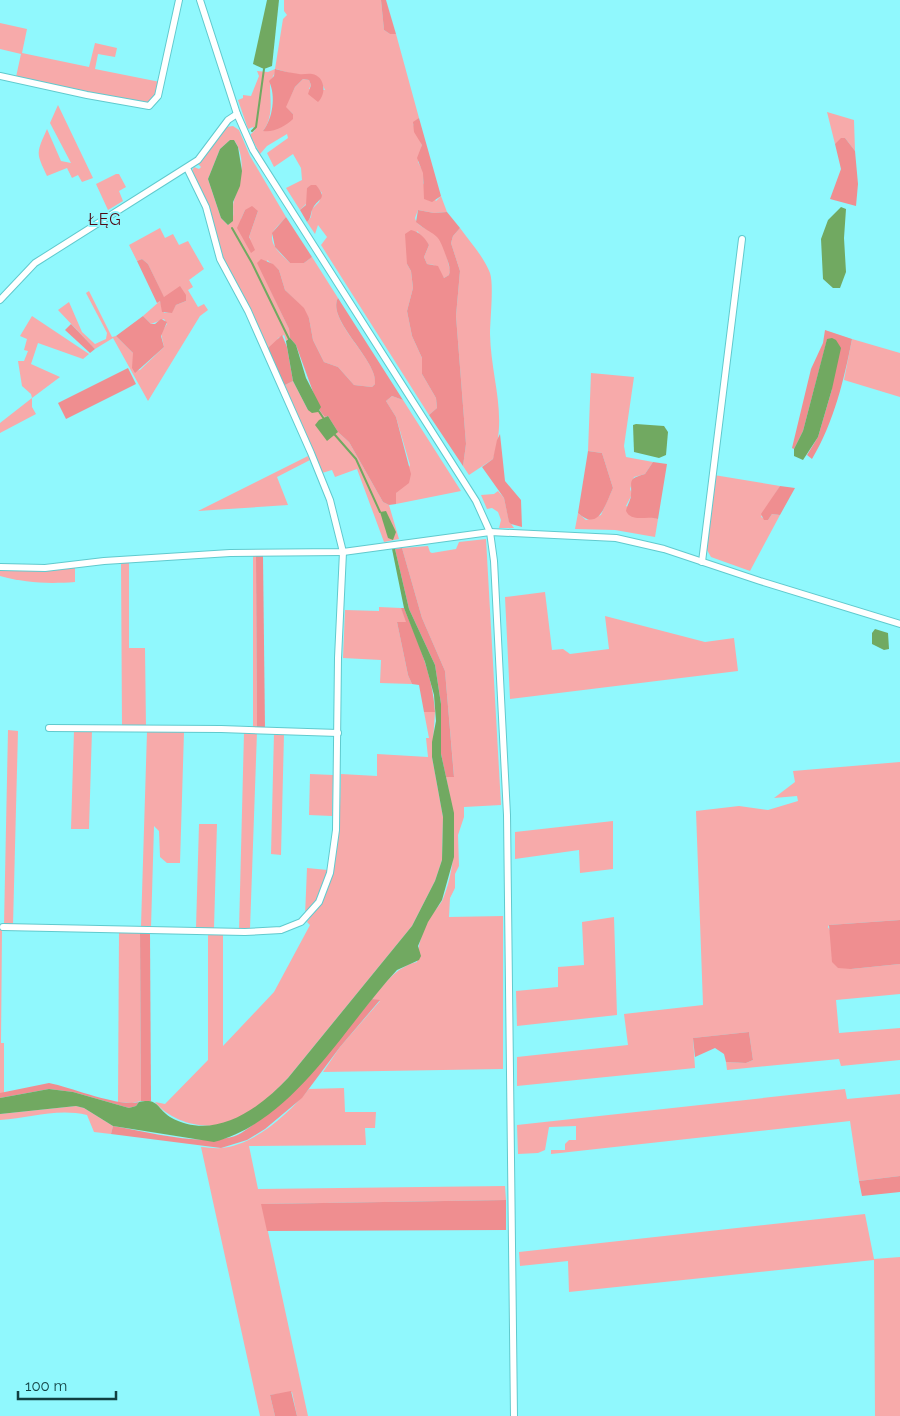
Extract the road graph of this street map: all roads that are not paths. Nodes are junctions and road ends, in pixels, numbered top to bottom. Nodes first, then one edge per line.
1 (179, 0) edge
2 (200, 0) edge
3 (0, 76) edge
4 (237, 114) junction
5 (187, 168) junction
6 (742, 239) dead end
7 (0, 300) edge
8 (490, 532) junction
9 (343, 552) junction
10 (702, 562) junction
11 (0, 567) edge
12 (900, 624) edge
13 (49, 728) dead end
14 (338, 733) junction
15 (3, 927) dead end
16 (514, 1416) edge

1 - 3 street
2 - 4 street
4 - 5 street
4 - 8 street
5 - 7 street
5 - 9 street
6 - 10 street
8 - 9 street
8 - 10 street
8 - 16 street
9 - 11 street
9 - 14 street
10 - 12 street
13 - 14 street
14 - 15 street

